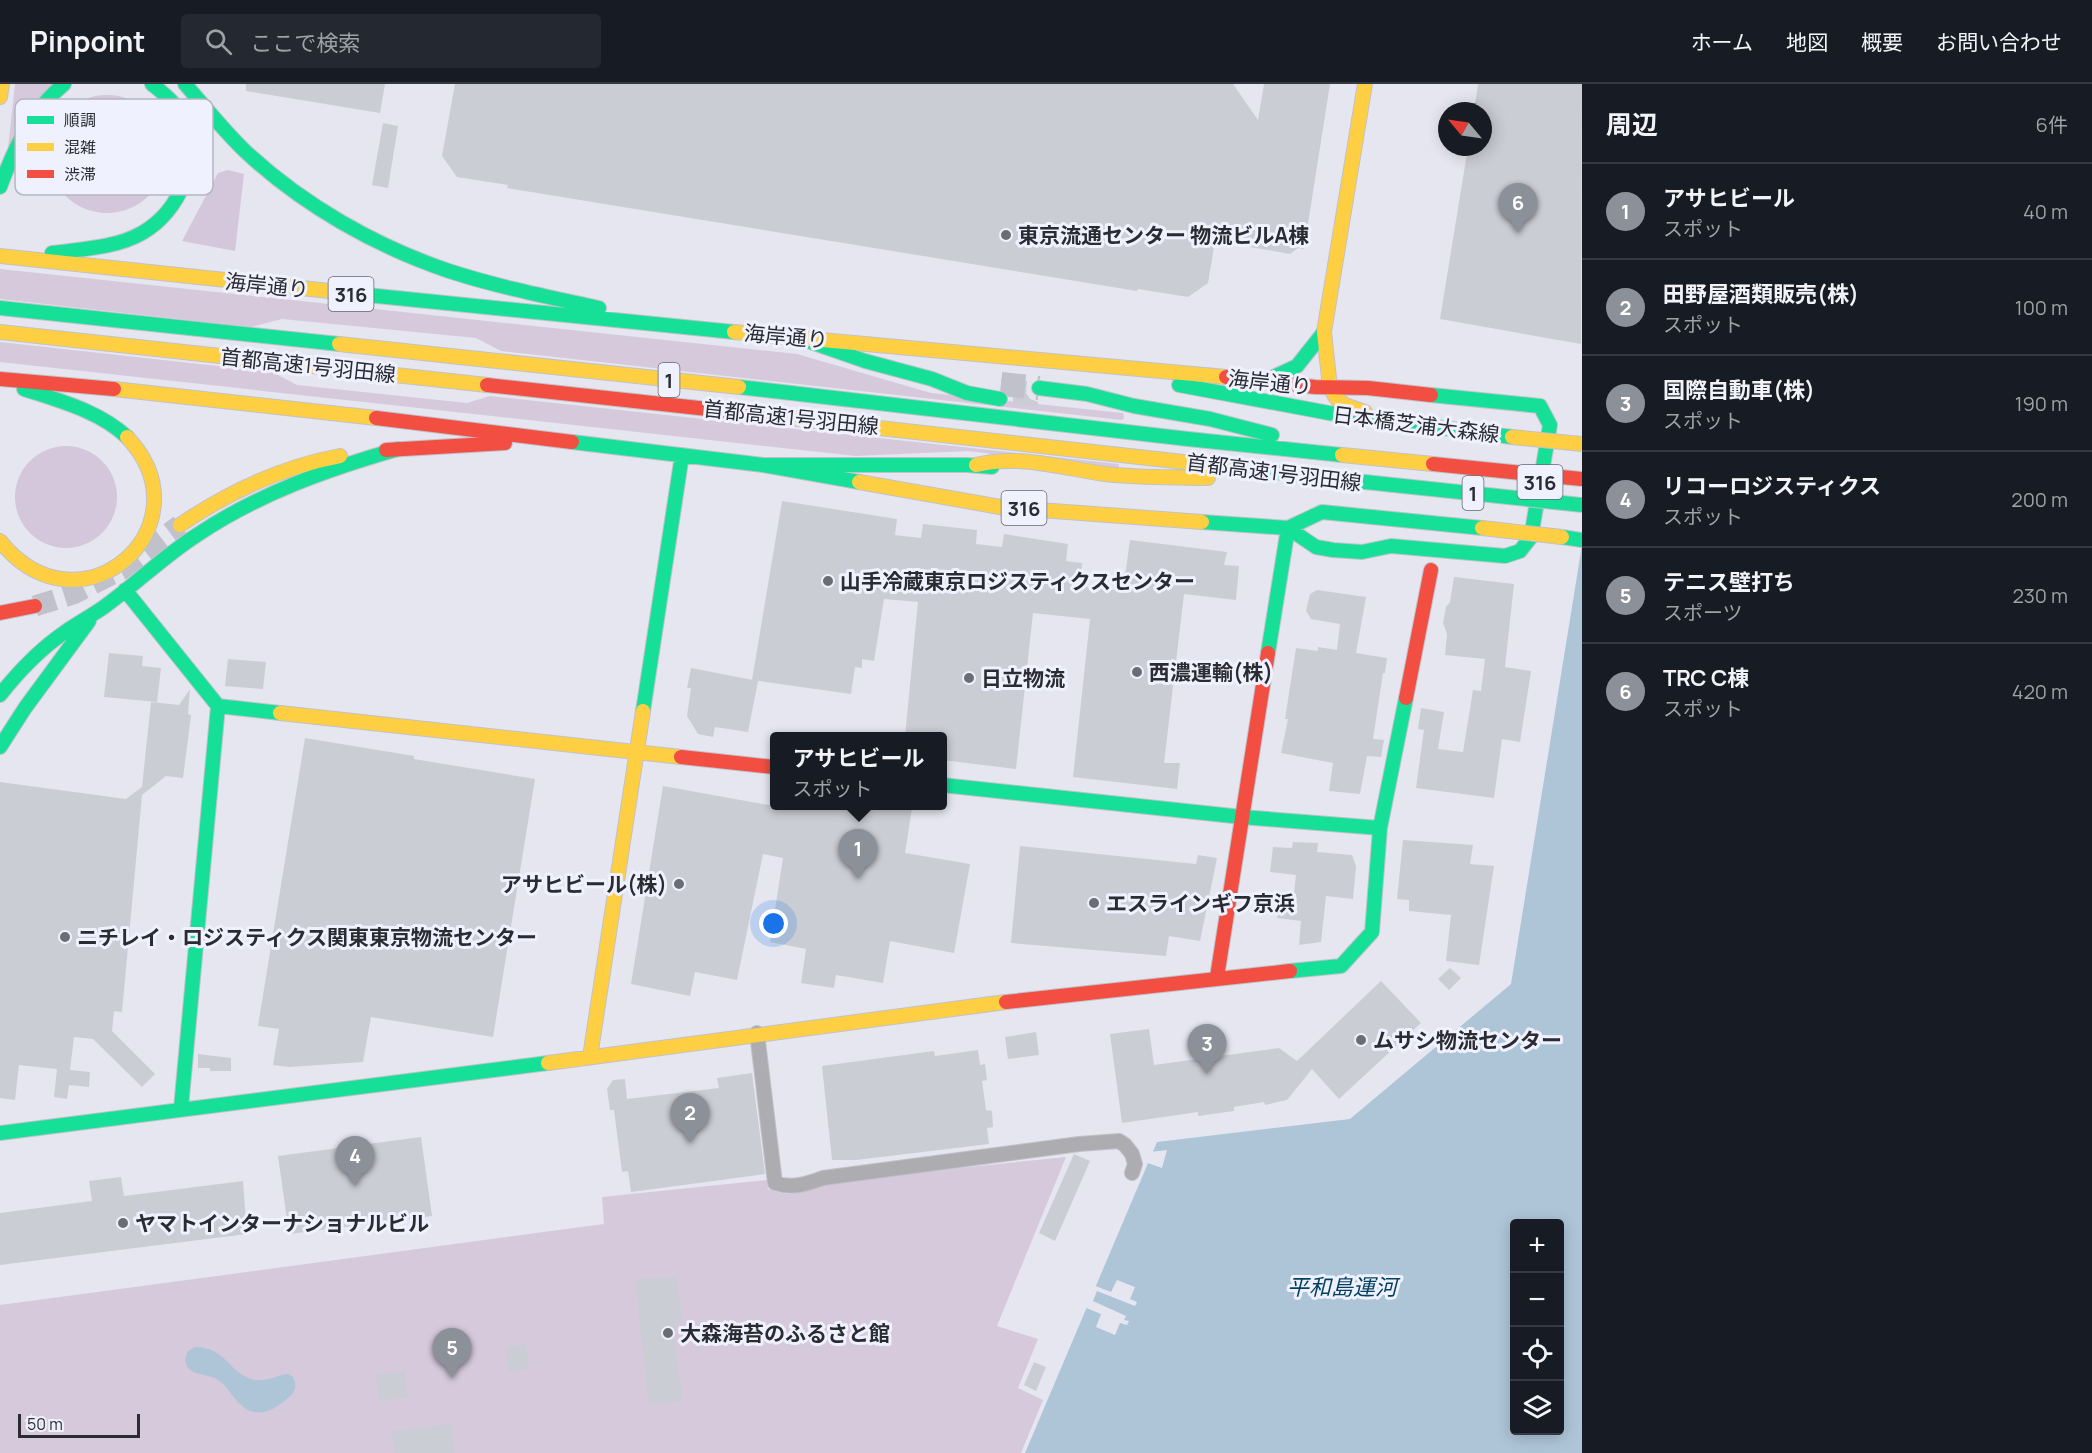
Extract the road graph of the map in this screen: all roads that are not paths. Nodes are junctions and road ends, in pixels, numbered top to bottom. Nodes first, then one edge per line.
1 (2, 84) edge
2 (64, 84) edge
3 (152, 84) edge
4 (185, 84) edge
5 (1365, 84) edge
6 (0, 97) edge
7 (46, 99) edge
8 (170, 99) edge
9 (198, 99) edge
10 (213, 117) edge
11 (15, 150) edge
12 (0, 187) edge
13 (180, 195) edge
14 (0, 256) edge
15 (22, 258) junction
16 (0, 308) edge
17 (680, 326) junction
18 (0, 332) edge
19 (1324, 332) junction
20 (799, 338) junction
21 (1148, 371) junction
22 (932, 379) junction
23 (0, 380) edge
24 (1265, 381) junction
25 (981, 382) dead end
26 (1330, 387) junction
27 (1039, 395) tunnel mouth
28 (1000, 399) tunnel mouth
29 (1387, 419) junction
30 (562, 440) junction
31 (1582, 444) edge
32 (399, 449) junction
33 (1338, 453) junction
34 (682, 455) junction
35 (763, 465) junction
36 (1582, 479) edge
37 (1335, 480) junction
38 (1582, 505) edge
39 (180, 525) tunnel mouth
40 (1288, 528) junction
41 (1582, 540) edge
42 (0, 542) edge
43 (1431, 570) dead end
44 (125, 590) junction
45 (35, 606) tunnel mouth
46 (0, 612) edge
47 (95, 614) junction
48 (0, 695) edge
49 (218, 706) junction
50 (0, 747) edge
51 (638, 752) junction
52 (770, 767) edge
53 (947, 786) edge
54 (1242, 817) junction
55 (1380, 828) junction
56 (1217, 977) junction
57 (757, 1033) junction
58 (590, 1057) junction
59 (181, 1108) junction
60 (0, 1133) edge
61 (1132, 1173) dead end

1 - 6 main road
2 - 7 main road
3 - 8 main road
4 - 9 main road
5 - 19 main road
10 - 17 main road
11 - 12 main road
13 - 15 main road
14 - 15 main road, 海岸通り / 316
15 - 17 main road, 海岸通り / 316
16 - 33 main road, 首都高速1号羽田線 / 1
17 - 20 main road, 海岸通り / 316
18 - 37 main road, 首都高速1号羽田線 / 1
19 - 24 main road
19 - 26 main road
20 - 21 main road, 海岸通り / 316
20 - 22 main road
21 - 24 main road, 海岸通り / 316
21 - 29 main road, 日本橋芝浦大森線 / 316
22 - 25 main road
22 - 28 main road
23 - 30 main road, 316
23 - 42 main road
24 - 26 main road, 海岸通り / 316
26 - 29 main road
26 - 40 main road, 海岸通り / 316
27 - 33 main road
29 - 31 main road, 日本橋芝浦大森線 / 316, bridge
30 - 32 main road
30 - 34 main road, 316
32 - 39 main road
32 - 44 main road
33 - 36 main road, 首都高速1号羽田線 / 1, bridge
34 - 35 main road, 海岸通り / 316
34 - 51 main road
35 - 37 main road
35 - 40 main road, 海岸通り / 316
37 - 38 main road, 首都高速1号羽田線 / 1, bridge
40 - 41 main road, bridge
40 - 54 main road
43 - 55 main road
44 - 47 main road
44 - 49 main road
45 - 46 main road
47 - 48 main road
47 - 50 main road
49 - 51 main road
49 - 59 main road
51 - 52 main road
51 - 58 main road
53 - 54 main road
54 - 55 main road
54 - 56 main road
55 - 56 main road
56 - 57 main road
57 - 58 main road
57 - 61 street
58 - 59 main road
59 - 60 main road

